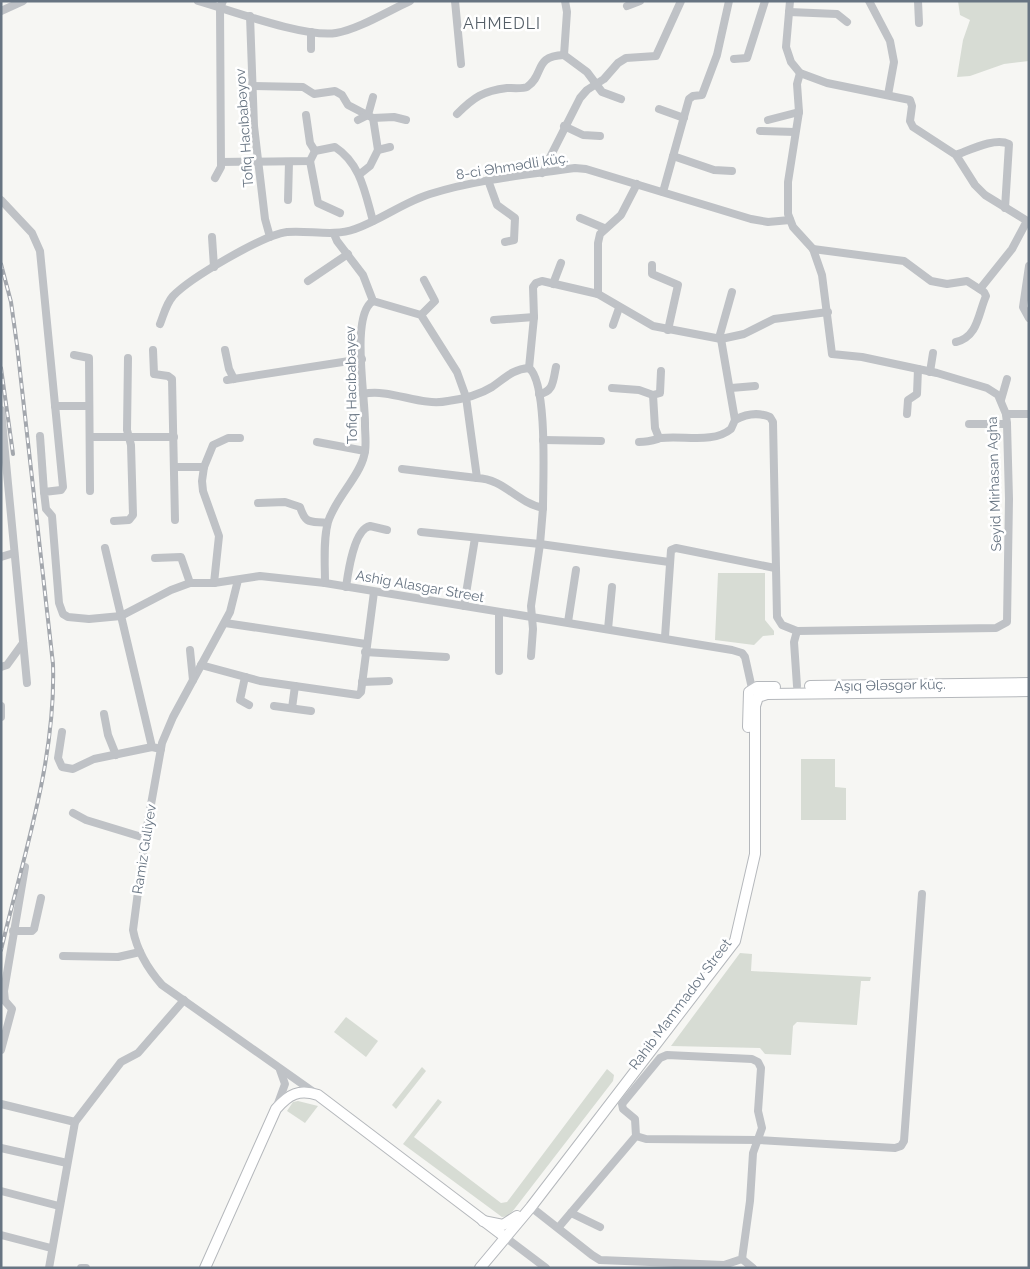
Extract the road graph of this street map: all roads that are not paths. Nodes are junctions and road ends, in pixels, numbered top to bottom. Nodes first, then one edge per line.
1 (23, 1) edge
2 (198, 1) edge
3 (410, 1) edge
4 (455, 1) edge
5 (565, 1) edge
6 (640, 1) edge
7 (681, 1) edge
8 (729, 1) edge
9 (765, 1) edge
10 (790, 1) edge
11 (869, 1) edge
12 (918, 1) edge
13 (222, 4) edge
14 (627, 6) dead end
15 (1, 11) edge
16 (789, 12) junction
17 (250, 16) junction
18 (847, 22) dead end
19 (919, 23) dead end
20 (311, 32) junction
21 (311, 49) dead end
22 (564, 55) junction
23 (734, 59) dead end
24 (461, 64) dead end
25 (800, 72) junction
26 (595, 85) junction
27 (252, 86) junction
28 (888, 95) junction
29 (373, 97) dead end
30 (622, 99) dead end
31 (658, 109) dead end
32 (799, 112) junction
33 (457, 114) dead end
34 (306, 115) dead end
35 (370, 116) junction
36 (684, 118) junction
37 (358, 120) dead end
38 (406, 120) dead end
39 (768, 120) dead end
40 (564, 126) junction
41 (760, 131) dead end
42 (795, 132) junction
43 (600, 136) dead end
44 (390, 147) dead end
45 (378, 150) junction
46 (315, 151) junction
47 (956, 154) junction
48 (673, 156) junction
49 (310, 161) junction
50 (221, 162) junction
51 (289, 162) junction
52 (257, 163) junction
53 (732, 171) dead end
54 (542, 173) junction
55 (360, 174) junction
56 (215, 178) dead end
57 (488, 180) junction
58 (637, 184) junction
59 (663, 192) junction
60 (1, 200) edge
61 (288, 200) dead end
62 (1005, 208) junction
63 (340, 213) dead end
64 (580, 218) dead end
65 (790, 220) junction
66 (374, 221) junction
67 (1028, 221) edge
68 (604, 228) junction
69 (334, 234) junction
70 (212, 237) dead end
71 (270, 237) junction
72 (505, 242) dead end
73 (813, 249) junction
74 (348, 254) junction
75 (561, 263) dead end
76 (652, 265) dead end
77 (1029, 266) edge
78 (214, 268) junction
79 (424, 280) dead end
80 (308, 282) dead end
81 (554, 284) junction
82 (980, 289) junction
83 (732, 292) dead end
84 (598, 294) junction
85 (373, 301) junction
86 (619, 308) junction
87 (828, 312) junction
88 (421, 315) junction
89 (534, 317) junction
90 (1029, 318) edge
91 (494, 320) dead end
92 (160, 324) dead end
93 (613, 325) dead end
94 (668, 330) junction
95 (720, 338) junction
96 (956, 342) dead end
97 (153, 350) dead end
98 (225, 350) dead end
99 (933, 352) dead end
100 (74, 355) dead end
101 (128, 358) dead end
102 (362, 359) junction
103 (556, 367) dead end
104 (530, 368) junction
105 (918, 369) junction
106 (662, 371) dead end
107 (930, 372) junction
108 (1007, 379) dead end
109 (755, 386) dead end
110 (612, 388) dead end
111 (731, 388) junction
112 (363, 394) junction
113 (539, 394) junction
114 (653, 395) junction
115 (466, 397) junction
116 (1001, 400) junction
117 (55, 406) junction
118 (89, 406) junction
119 (1, 410) edge
120 (907, 414) dead end
121 (1006, 414) junction
122 (1029, 414) edge
123 (735, 420) junction
124 (969, 424) dead end
125 (1007, 424) junction
126 (40, 436) dead end
127 (129, 436) junction
128 (90, 437) junction
129 (174, 437) junction
130 (240, 438) dead end
131 (659, 438) junction
132 (543, 440) junction
133 (601, 441) dead end
134 (317, 442) dead end
135 (639, 442) dead end
136 (365, 451) junction
137 (4, 465) edge
138 (174, 466) junction
139 (204, 467) junction
140 (402, 470) dead end
141 (477, 478) junction
142 (90, 491) dead end
143 (44, 492) junction
144 (258, 503) dead end
145 (542, 508) junction
146 (114, 520) dead end
147 (175, 520) dead end
148 (327, 524) junction
149 (387, 530) dead end
150 (421, 532) dead end
151 (475, 538) junction
152 (540, 544) junction
153 (105, 548) dead end
154 (14, 553) junction
155 (1, 557) edge
156 (155, 558) dead end
157 (669, 562) junction
158 (775, 568) junction
159 (576, 570) dead end
160 (238, 580) junction
161 (214, 583) junction
162 (324, 583) junction
163 (190, 584) junction
164 (346, 587) junction
165 (612, 587) dead end
166 (374, 592) junction
167 (464, 606) junction
168 (500, 613) junction
169 (121, 616) junction
170 (531, 616) junction
171 (224, 622) junction
172 (568, 622) junction
173 (608, 629) junction
174 (797, 631) junction
175 (664, 637) junction
176 (23, 643) junction
177 (365, 648) junction
178 (190, 650) dead end
179 (531, 656) dead end
180 (446, 657) dead end
181 (201, 665) junction
182 (1, 667) edge
183 (499, 671) dead end
184 (245, 677) junction
185 (193, 680) junction
186 (362, 682) junction
187 (389, 682) dead end
188 (1029, 682) edge
189 (28, 683) dead end
190 (295, 686) junction
191 (798, 690) junction
192 (1029, 691) edge
193 (756, 694) junction
194 (249, 705) dead end
195 (1, 706) edge
196 (274, 706) dead end
197 (292, 708) junction
198 (311, 711) dead end
199 (104, 714) dead end
200 (1, 717) edge
201 (62, 732) dead end
202 (152, 747) junction
203 (161, 749) junction
204 (116, 754) junction
205 (73, 813) dead end
206 (146, 838) junction
207 (25, 867) dead end
208 (922, 894) dead end
209 (41, 898) dead end
210 (13, 931) junction
211 (733, 940) junction
212 (140, 952) junction
213 (63, 956) dead end
214 (184, 1000) junction
215 (1, 1050) edge
216 (279, 1068) junction
217 (626, 1092) junction
218 (318, 1096) junction
219 (1, 1104) edge
220 (276, 1109) junction
221 (75, 1122) junction
222 (636, 1136) junction
223 (758, 1140) junction
224 (1, 1148) edge
225 (67, 1163) junction
226 (1, 1191) edge
227 (59, 1206) junction
228 (530, 1207) junction
229 (571, 1213) junction
230 (483, 1221) junction
231 (600, 1227) dead end
232 (558, 1228) junction
233 (1, 1235) edge
234 (505, 1237) junction
235 (51, 1248) junction
236 (742, 1259) junction
237 (208, 1265) edge
238 (49, 1268) edge
239 (81, 1268) edge
240 (86, 1268) edge
241 (480, 1268) edge
242 (546, 1268) edge
243 (753, 1268) edge

1 - 15 street
2 - 13 street
3 - 20 street
4 - 24 street
5 - 22 street
6 - 14 street
7 - 26 street
8 - 36 street
9 - 23 street
10 - 16 street
11 - 28 street
12 - 19 street
13 - 17 street
13 - 50 street
16 - 18 street
16 - 25 street
17 - 20 street
17 - 27 street, Tofiq Hacıbabəyov
20 - 21 street
22 - 26 street
22 - 33 street
25 - 28 street
25 - 32 street
26 - 30 street
26 - 40 street
27 - 35 street
27 - 52 street, Tofiq Hacıbabəyov
28 - 47 street
29 - 35 street
31 - 36 street
32 - 39 street
32 - 42 street
34 - 46 street
35 - 37 street
35 - 38 street
35 - 45 street
36 - 48 street
40 - 43 street
40 - 54 street
41 - 42 street
42 - 65 street
44 - 45 street
45 - 55 street
46 - 49 street
46 - 55 street
47 - 62 street
47 - 62 street
48 - 53 street
48 - 59 street
49 - 51 street
49 - 63 street
50 - 52 street
50 - 56 street
51 - 52 street
51 - 61 street
52 - 71 street, Tofiq Hacıbabəyov
54 - 57 street, 8-ci Əhmədli küç.
54 - 58 street, 8-ci Əhmədli küç.
55 - 66 street
57 - 66 street, 8-ci Əhmədli küç.
57 - 72 street
58 - 59 street, 8-ci Əhmədli küç.
58 - 68 street
59 - 65 street, 8-ci Əhmədli küç.
60 - 117 street
62 - 67 street
64 - 68 street
65 - 73 street, Seyid Mirhasan Agha
66 - 69 street, 8-ci Əhmədli küç.
67 - 82 street
68 - 84 street
69 - 71 street, 8-ci Əhmədli küç.
69 - 74 street
70 - 78 street
71 - 78 street, 8-ci Əhmədli küç.
73 - 82 street
73 - 87 street, Seyid Mirhasan Agha
74 - 80 street
74 - 85 street
75 - 81 street
76 - 94 street
77 - 90 street
78 - 92 street, 8-ci Əhmədli küç.
79 - 88 street
81 - 84 street
81 - 89 street
82 - 96 street
83 - 95 street
84 - 86 street
85 - 88 street
85 - 102 street, Tofiq Hacıbabayev
86 - 93 street
86 - 94 street
87 - 95 street
87 - 105 street, Seyid Mirhasan Agha
88 - 115 street
89 - 91 street
89 - 104 street
94 - 95 street
95 - 111 street
97 - 129 street
98 - 102 street
99 - 107 street
100 - 118 street
101 - 127 street
102 - 112 street, Tofiq Hacıbabayev
103 - 113 street
104 - 113 street
104 - 115 street
105 - 107 street, Seyid Mirhasan Agha
105 - 120 street
106 - 114 street
107 - 116 street, Seyid Mirhasan Agha
108 - 116 street
109 - 111 street
110 - 114 street
111 - 123 street
112 - 115 street
112 - 136 street, Tofiq Hacıbabayev
113 - 132 street
114 - 131 street
115 - 141 street
116 - 121 street, Seyid Mirhasan Agha
117 - 118 street
117 - 143 street
118 - 128 street
119 - 137 street
121 - 122 street
121 - 125 street, Seyid Mirhasan Agha
123 - 131 street
123 - 158 street
124 - 125 street
125 - 174 street, Seyid Mirhasan Agha
126 - 143 street
127 - 128 street
127 - 129 street
127 - 146 street
128 - 142 street
129 - 138 street
130 - 139 street
131 - 135 street
132 - 133 street
132 - 145 street
134 - 136 street
136 - 148 street, Tofiq Hacıbabayev
137 - 154 street
138 - 139 street
138 - 147 street
139 - 161 street
140 - 141 street
141 - 145 street
143 - 169 street, Ashig Alasgar Street
144 - 148 street
145 - 152 street
148 - 162 street, Tofiq Hacıbabayev
149 - 164 street
150 - 151 street
151 - 152 street
151 - 167 street
152 - 157 street
152 - 170 street
153 - 169 street
154 - 155 street
154 - 176 street
156 - 163 street
157 - 158 street
157 - 175 street
158 - 174 street
159 - 172 street
160 - 161 street, Ashig Alasgar Street
160 - 162 street, Ashig Alasgar Street
160 - 171 street, Ramiz Guliyev
161 - 163 street, Ashig Alasgar Street
162 - 164 street, Ashig Alasgar Street
163 - 169 street, Ashig Alasgar Street
164 - 166 street, Ashig Alasgar Street
165 - 173 street
166 - 167 street, Ashig Alasgar Street
166 - 177 street
167 - 168 street, Ashig Alasgar Street
168 - 170 street, Ashig Alasgar Street
168 - 183 street
169 - 202 street
170 - 172 street, Ashig Alasgar Street
170 - 179 street
171 - 177 street
171 - 181 street, Ramiz Guliyev
172 - 173 street, Ashig Alasgar Street
173 - 175 street, Ashig Alasgar Street
174 - 191 street
175 - 193 street, Ashig Alasgar Street
176 - 182 street
176 - 189 street
177 - 180 street
177 - 186 street
178 - 185 street
181 - 184 street
181 - 185 street, Ramiz Guliyev
184 - 190 street
184 - 194 street
185 - 203 street, Ramiz Guliyev
186 - 187 street
186 - 190 street
188 - 191 main road, Aşıq Ələsgər küç.
190 - 197 street
191 - 192 main road, Aşıq Ələsgər küç.
191 - 193 main road, Aşıq Ələsgər küç.
193 - 211 main road, Rahib Mammadov Street
195 - 200 street
196 - 197 street
197 - 198 street
199 - 204 street
201 - 204 street
202 - 203 street
202 - 204 street
203 - 206 street, Ramiz Guliyev
205 - 206 street
206 - 212 street, Ramiz Guliyev
207 - 210 street
208 - 223 street
209 - 210 street
210 - 215 street
211 - 217 main road, Rahib Mammadov Street
211 - 230 main road, Rahib Mammadov Street
212 - 213 street
212 - 214 street, Ramiz Guliyev
214 - 216 street, Ramiz Guliyev
214 - 221 street
216 - 218 street, Ramiz Guliyev
216 - 220 street
217 - 222 street
217 - 223 street
217 - 228 main road, Rahib Mammadov Street
218 - 220 main road
218 - 230 main road
219 - 221 street
220 - 237 main road
221 - 225 street
222 - 223 street
222 - 229 street
223 - 236 street
224 - 225 street
225 - 227 street
226 - 227 street
227 - 235 street
228 - 232 street
228 - 234 main road, Rahib Mammadov Street
229 - 231 street
229 - 232 street
230 - 234 main road
232 - 236 street
233 - 235 street
234 - 241 main road, Rahib Mammadov Street
234 - 242 street
235 - 238 street
236 - 243 street
239 - 240 street

